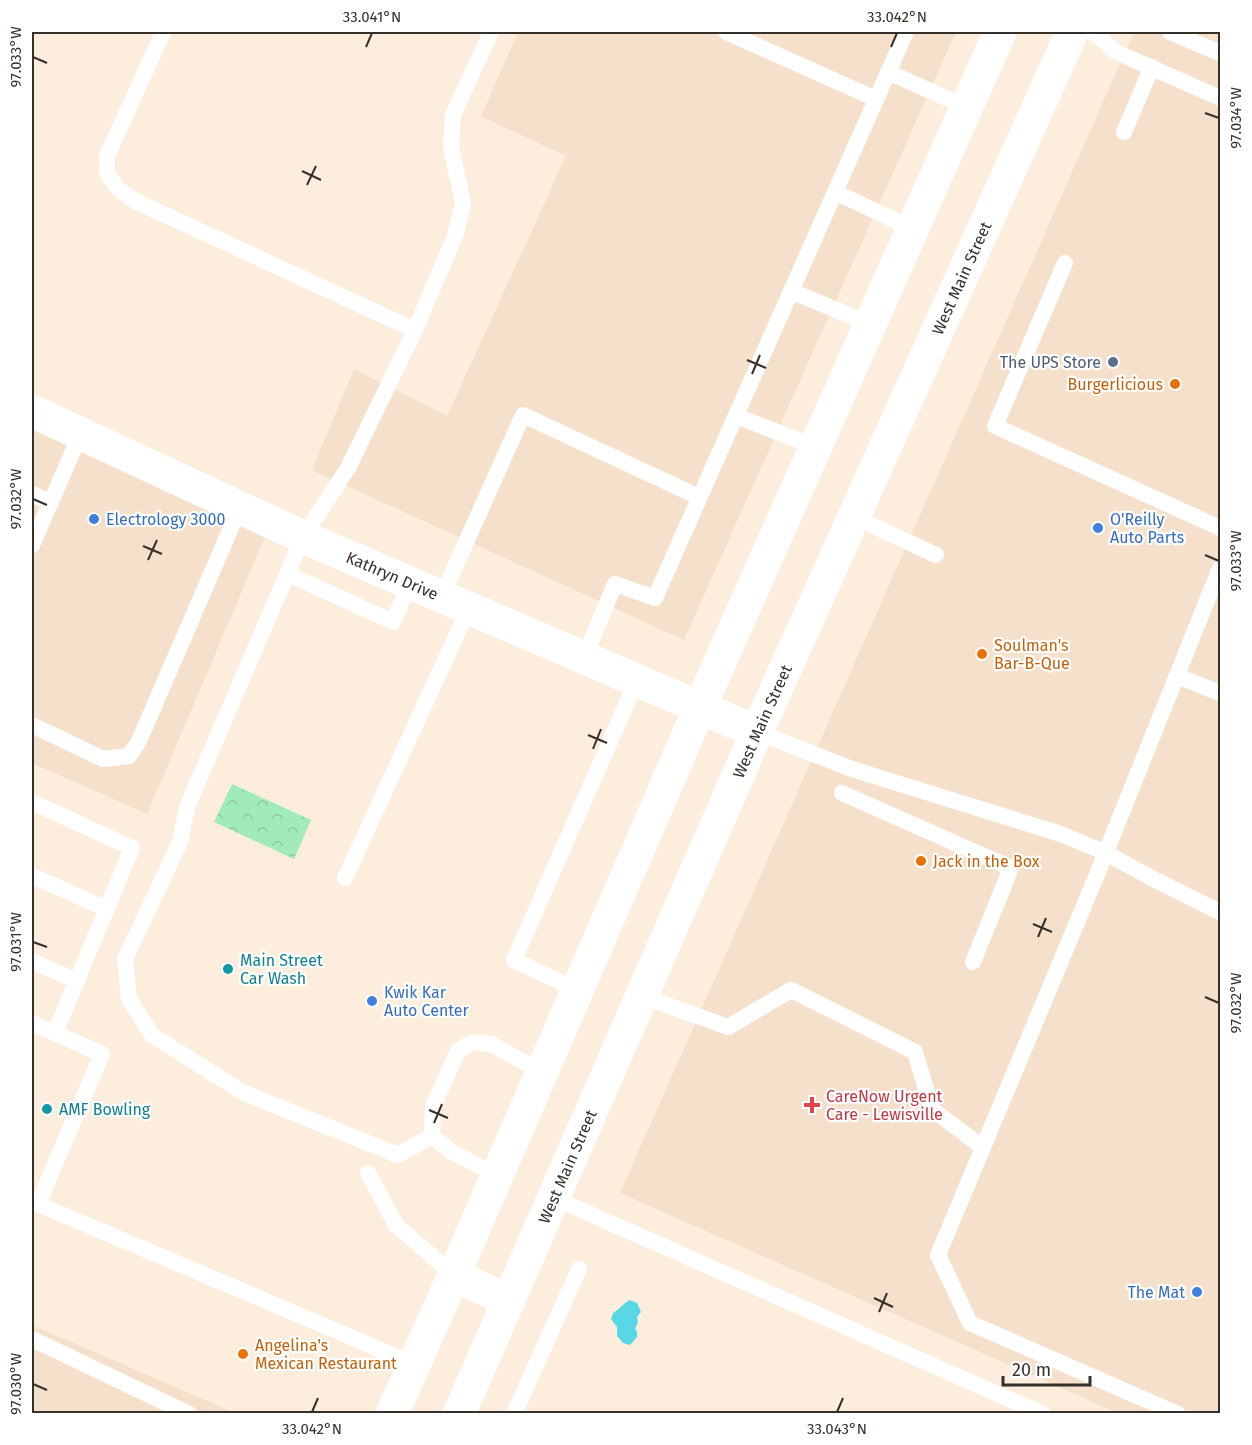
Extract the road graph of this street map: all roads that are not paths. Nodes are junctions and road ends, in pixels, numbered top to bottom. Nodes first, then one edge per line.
1 (163, 32) edge
2 (490, 32) edge
3 (726, 32) edge
4 (906, 32) edge
5 (1000, 32) edge
6 (1072, 32) edge
7 (1093, 32) edge
8 (1170, 32) edge
9 (1221, 53) edge
10 (1152, 67) junction
11 (888, 72) junction
12 (1221, 98) edge
13 (876, 99) junction
14 (966, 107) junction
15 (1124, 132) dead end
16 (835, 192) junction
17 (913, 229) junction
18 (1065, 263) dead end
19 (791, 291) junction
20 (870, 324) junction
21 (415, 330) junction
22 (32, 411) edge
23 (736, 416) junction
24 (81, 433) junction
25 (816, 447) junction
26 (32, 494) edge
27 (699, 497) junction
28 (51, 502) junction
29 (240, 507) junction
30 (854, 517) junction
31 (1221, 528) edge
32 (303, 537) junction
33 (32, 545) edge
34 (936, 555) dead end
35 (1221, 568) edge
36 (288, 574) junction
37 (410, 583) junction
38 (455, 602) junction
39 (584, 658) junction
40 (1177, 676) junction
41 (638, 680) junction
42 (1221, 693) edge
43 (700, 707) junction
44 (32, 725) edge
45 (757, 732) junction
46 (842, 793) dead end
47 (32, 802) edge
48 (1106, 853) junction
49 (32, 876) edge
50 (345, 878) dead end
51 (107, 909) junction
52 (1221, 912) edge
53 (32, 961) edge
54 (973, 962) dead end
55 (77, 981) junction
56 (577, 990) junction
57 (642, 996) junction
58 (32, 1023) edge
59 (55, 1033) junction
60 (542, 1072) junction
61 (432, 1136) junction
62 (982, 1147) junction
63 (368, 1173) dead end
64 (498, 1175) junction
65 (554, 1198) junction
66 (35, 1207) edge
67 (579, 1269) dead end
68 (454, 1275) junction
69 (509, 1301) junction
70 (32, 1339) edge
71 (414, 1364) junction
72 (189, 1413) edge
73 (392, 1413) edge
74 (459, 1413) edge
75 (514, 1413) edge
76 (1043, 1413) edge
77 (1178, 1413) edge

1 - 21 lane
2 - 21 lane
3 - 13 lane
4 - 11 lane
5 - 14 main road
6 - 30 main road, West Main Street
7 - 10 lane
8 - 9 lane
10 - 12 lane
10 - 15 lane
11 - 13 lane
11 - 14 lane
13 - 16 lane
14 - 17 main road
16 - 17 lane
16 - 19 lane
17 - 20 main road
18 - 31 lane
19 - 20 lane
19 - 23 lane
20 - 25 main road
21 - 32 lane
22 - 24 main road, Kathryn Drive
23 - 25 lane
23 - 27 lane
24 - 28 lane
24 - 29 main road, Kathryn Drive
25 - 43 main road
26 - 28 lane
27 - 38 lane
27 - 39 lane
28 - 33 lane
29 - 32 main road, Kathryn Drive
29 - 44 lane
30 - 34 lane
30 - 45 main road, West Main Street
32 - 36 lane
32 - 37 main road, Kathryn Drive
35 - 40 lane
36 - 37 lane
36 - 61 lane
37 - 38 main road, Kathryn Drive
38 - 39 main road, Kathryn Drive
38 - 50 lane
39 - 41 main road, Kathryn Drive
40 - 42 lane
40 - 48 lane
41 - 43 main road, Kathryn Drive
41 - 56 lane
43 - 45 main road, Kathryn Drive
43 - 56 main road
45 - 48 lane
45 - 57 main road, West Main Street
46 - 54 lane
47 - 51 lane
48 - 52 lane
48 - 62 lane
49 - 51 lane
51 - 55 lane
53 - 55 lane
55 - 59 lane
56 - 60 main road
57 - 62 lane
57 - 65 main road, West Main Street
58 - 59 lane
59 - 66 lane
60 - 61 lane
60 - 64 main road
61 - 64 lane
62 - 77 lane
63 - 68 lane
64 - 68 main road
65 - 69 main road, West Main Street
65 - 76 lane
66 - 71 lane
67 - 75 lane
68 - 69 main road
68 - 71 main road
69 - 74 main road, West Main Street
70 - 72 lane
71 - 73 main road

